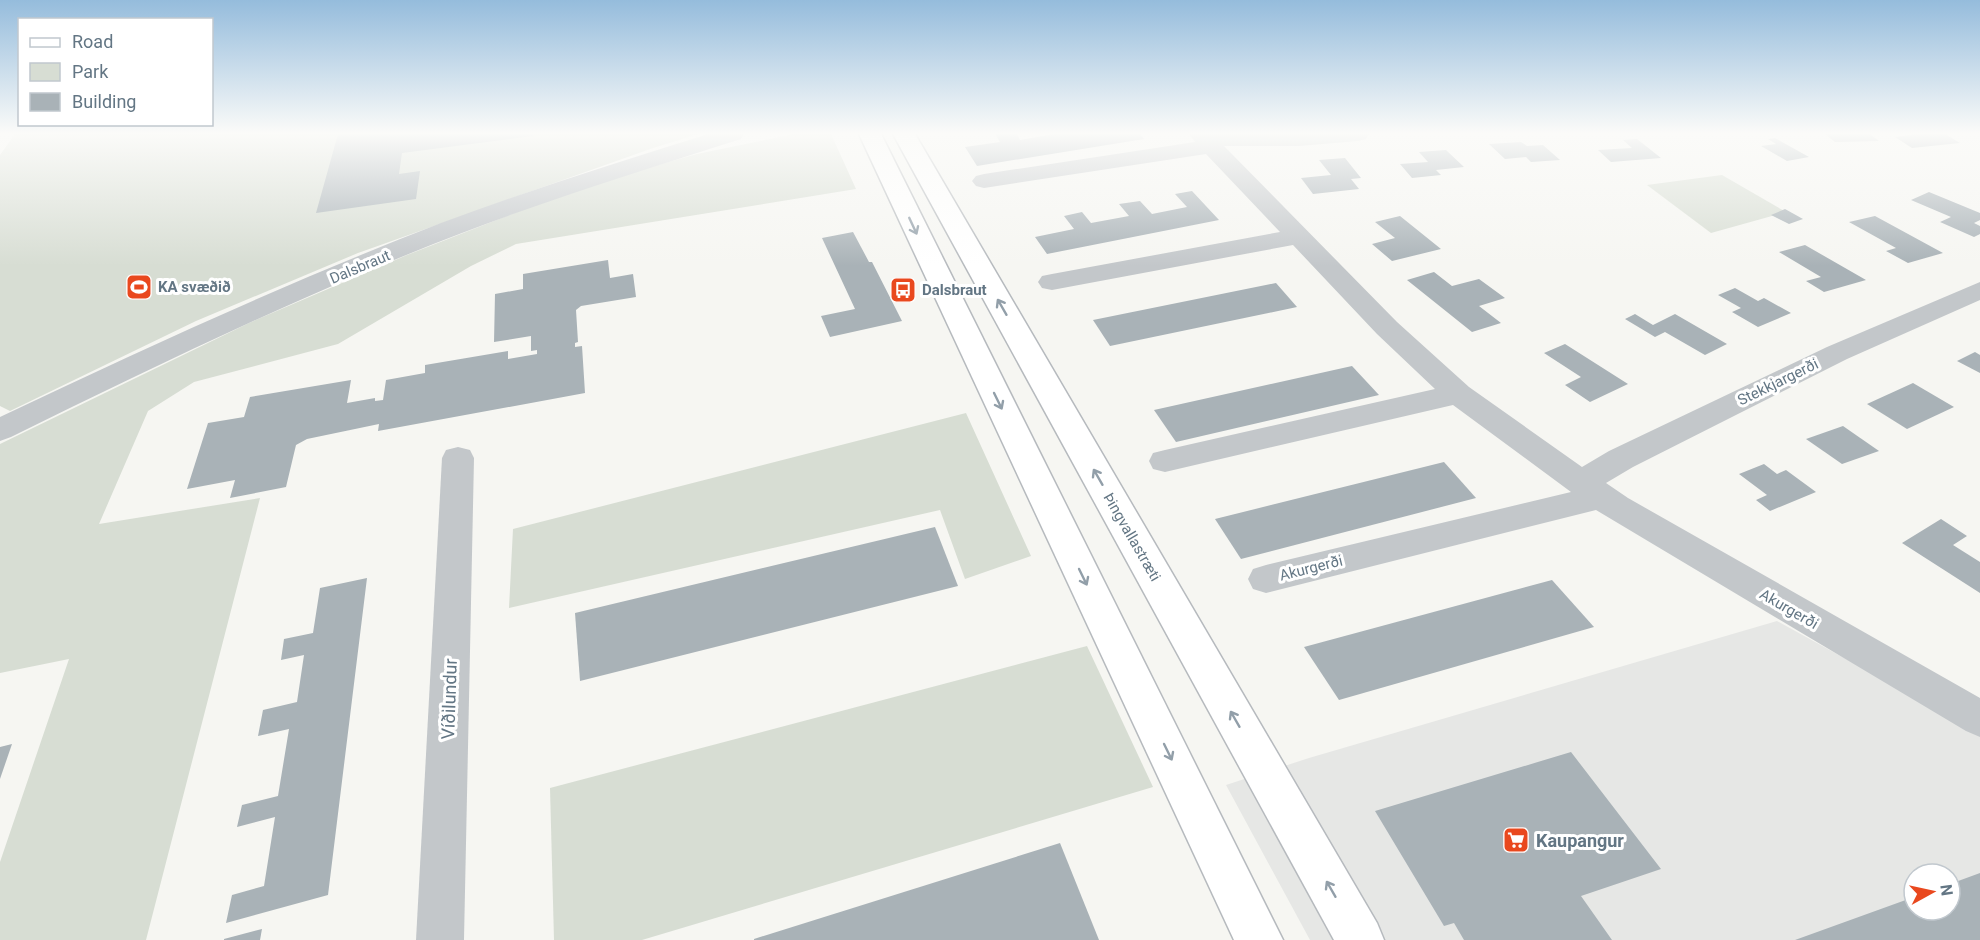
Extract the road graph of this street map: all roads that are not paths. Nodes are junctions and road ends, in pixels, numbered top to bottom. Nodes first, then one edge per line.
1 (594, 178) edge
2 (891, 178) edge
3 (929, 178) edge
4 (1001, 178) edge
5 (1243, 178) edge
6 (984, 181) dead end
7 (1299, 236) junction
8 (1052, 282) dead end
9 (1980, 290) edge
10 (1458, 394) junction
11 (2, 427) edge
12 (458, 458) dead end
13 (1165, 461) dead end
14 (1591, 490) junction
15 (1266, 579) dead end
16 (1980, 719) edge
17 (440, 940) edge
18 (1259, 940) edge
19 (1360, 940) edge

1 - 11 street, Dalsbraut
2 -> 18 main road
19 -> 3 main road, Þingvallastræti
4 - 6 street
5 - 7 street, Akurgerði
7 - 8 street
7 - 10 street, Akurgerði
9 - 14 street, Stekkjargerði
10 - 13 street
10 - 14 street, Akurgerði
12 - 17 street, Víðilundur
14 - 15 street, Akurgerði
14 - 16 street, Akurgerði

